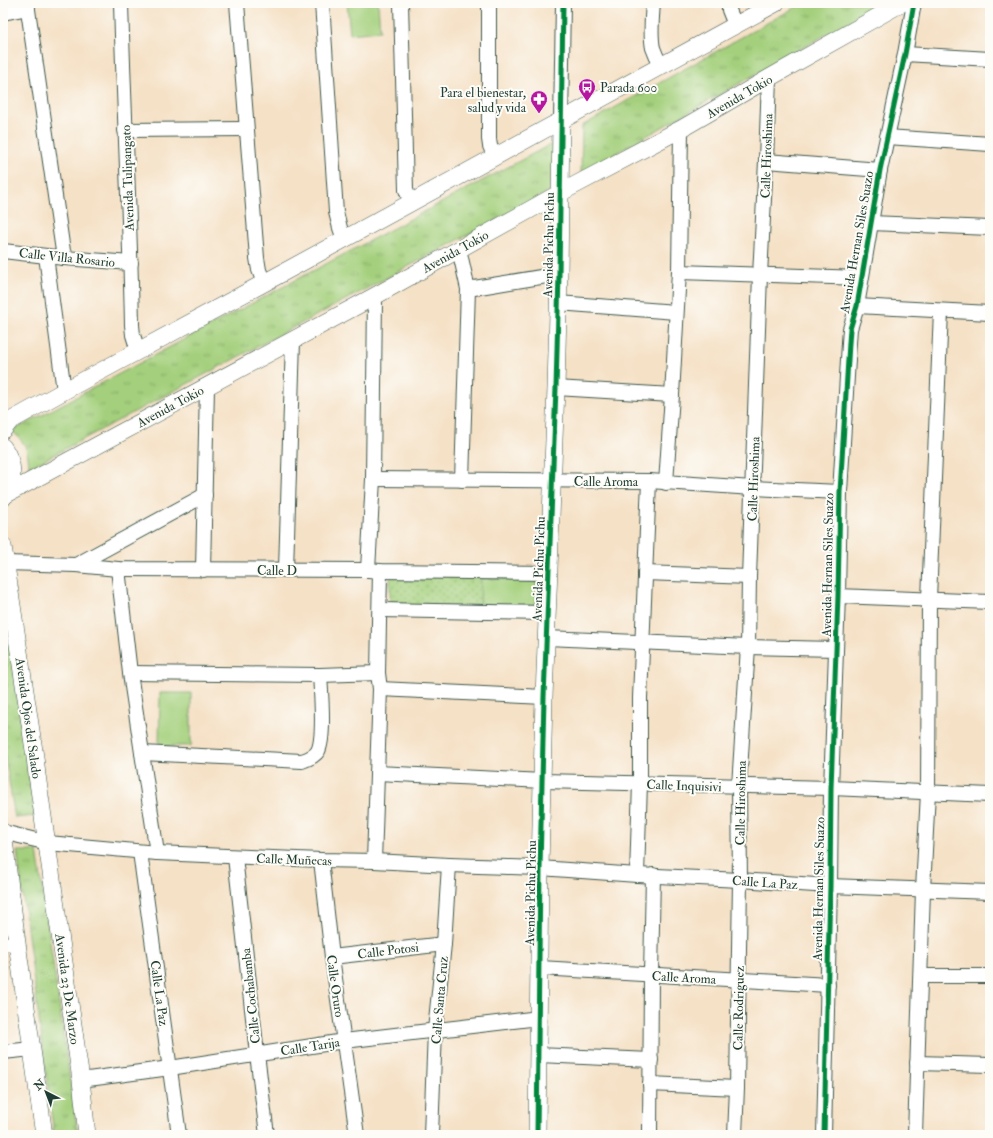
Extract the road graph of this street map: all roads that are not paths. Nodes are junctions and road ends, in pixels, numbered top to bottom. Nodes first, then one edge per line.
1 (121, 3) edge
2 (237, 3) edge
3 (322, 3) edge
4 (401, 3) edge
5 (489, 3) edge
6 (563, 3) edge
7 (653, 3) edge
8 (729, 3) edge
9 (776, 3) edge
10 (902, 3) edge
11 (914, 3) edge
12 (27, 6) edge
13 (3, 13) edge
14 (736, 25) junction
15 (905, 54) junction
16 (990, 59) edge
17 (661, 65) junction
18 (769, 78) junction
19 (562, 121) junction
20 (246, 129) junction
21 (681, 129) junction
22 (125, 130) junction
23 (887, 138) junction
24 (990, 144) edge
25 (495, 157) junction
26 (766, 161) junction
27 (880, 170) junction
28 (560, 193) junction
29 (411, 203) junction
30 (871, 223) junction
31 (990, 228) edge
32 (344, 239) junction
33 (459, 249) junction
34 (3, 251) edge
35 (46, 256) junction
36 (64, 258) junction
37 (131, 264) junction
38 (679, 272) junction
39 (559, 274) junction
40 (760, 275) junction
41 (861, 278) junction
42 (264, 283) junction
43 (468, 289) junction
44 (375, 296) junction
45 (558, 303) junction
46 (857, 306) junction
47 (941, 311) junction
48 (676, 312) junction
49 (990, 313) edge
50 (293, 340) junction
51 (138, 351) junction
52 (207, 387) junction
53 (556, 388) junction
54 (64, 391) junction
55 (672, 396) junction
56 (3, 430) edge
57 (3, 447) edge
58 (372, 479) junction
59 (462, 480) junction
60 (552, 481) junction
61 (649, 482) junction
62 (666, 483) junction
63 (753, 488) junction
64 (840, 492) junction
65 (205, 495) junction
66 (4, 496) edge
67 (3, 546) edge
68 (5, 563) junction
69 (76, 565) junction
70 (118, 569) junction
71 (203, 570) junction
72 (286, 570) junction
73 (374, 570) junction
74 (548, 573) junction
75 (645, 573) junction
76 (749, 577) junction
77 (838, 596) junction
78 (929, 599) junction
79 (990, 602) edge
80 (380, 610) junction
81 (548, 613) junction
82 (547, 638) junction
83 (642, 642) junction
84 (748, 648) junction
85 (836, 648) junction
86 (130, 673) junction
87 (378, 673) junction
88 (320, 675) junction
89 (380, 689) junction
90 (544, 697) junction
91 (142, 753) junction
92 (377, 774) junction
93 (543, 781) junction
94 (640, 784) junction
95 (739, 786) junction
96 (831, 788) junction
97 (928, 792) junction
98 (990, 795) edge
99 (3, 832) edge
100 (48, 843) junction
101 (140, 852) junction
102 (157, 853) junction
103 (235, 857) junction
104 (321, 860) junction
105 (374, 861) junction
106 (449, 865) junction
107 (540, 868) junction
108 (637, 875) junction
109 (654, 875) junction
110 (740, 880) junction
111 (830, 886) junction
112 (923, 890) junction
113 (990, 892) edge
114 (10, 944) edge
115 (444, 944) junction
116 (332, 957) junction
117 (540, 968) junction
118 (651, 975) junction
119 (920, 976) junction
120 (990, 976) edge
121 (739, 980) junction
122 (828, 985) junction
123 (539, 1018) junction
124 (435, 1030) junction
125 (344, 1041) junction
126 (32, 1049) junction
127 (3, 1052) edge
128 (257, 1054) junction
129 (538, 1055) junction
130 (650, 1060) junction
131 (917, 1063) junction
132 (990, 1065) edge
133 (170, 1068) junction
134 (81, 1080) junction
135 (650, 1084) junction
136 (737, 1088) junction
137 (44, 1135) edge
138 (88, 1135) edge
139 (179, 1135) edge
140 (267, 1135) edge
141 (357, 1135) edge
142 (431, 1135) edge
143 (537, 1135) edge
144 (650, 1135) edge
145 (735, 1135) edge
146 (824, 1135) edge
147 (915, 1135) edge

1 - 22 street, Avenida Tulipangato
2 - 20 street
3 - 32 street
4 - 29 street
5 - 25 street
6 - 19 street, Avenida Pichu Pichu
7 - 17 street
8 - 14 street
9 - 14 street
10 - 18 street, Avenida Tokio
11 - 15 street, Avenida Hernan Siles Suazo
12 - 13 street
12 - 36 street
14 - 17 street
15 - 16 street
15 - 23 street, Avenida Hernan Siles Suazo
17 - 19 street
18 - 21 street, Avenida Tokio
18 - 26 street, Calle Hiroshima
19 - 25 street
19 - 28 street, Avenida Pichu Pichu
20 - 22 street
20 - 42 street
21 - 28 street, Avenida Tokio
21 - 38 street
22 - 37 street, Avenida Tulipangato
23 - 24 street
23 - 27 street, Avenida Hernan Siles Suazo
25 - 29 street
26 - 27 street
26 - 40 street, Calle Hiroshima
27 - 30 street, Avenida Hernan Siles Suazo
28 - 33 street, Avenida Tokio
28 - 39 street, Avenida Pichu Pichu
29 - 32 street
30 - 31 street
30 - 41 street, Avenida Hernan Siles Suazo
32 - 42 street
33 - 43 street
33 - 44 street, Avenida Tokio
34 - 35 street, Calle Villa Rosario
35 - 36 street, Calle Villa Rosario
35 - 54 street
36 - 37 street, Calle Villa Rosario
37 - 51 street, Avenida Tulipangato
38 - 40 street
38 - 48 street
39 - 43 street
39 - 45 street, Avenida Pichu Pichu
40 - 41 street
40 - 63 street, Calle Hiroshima
41 - 46 street, Avenida Hernan Siles Suazo
42 - 51 street
43 - 59 street
44 - 50 street, Avenida Tokio
44 - 58 street
45 - 48 street
45 - 53 street, Avenida Pichu Pichu
46 - 47 street
46 - 64 street, Avenida Hernan Siles Suazo
47 - 49 street
47 - 78 street
48 - 55 street
50 - 52 street, Avenida Tokio
50 - 72 street
51 - 54 street
52 - 65 street
52 - 66 street, Avenida Tokio
53 - 55 street
53 - 60 street, Avenida Pichu Pichu
54 - 56 street
55 - 62 street
57 - 66 street
58 - 59 street, Calle Aroma
58 - 73 street
59 - 60 street, Calle Aroma
60 - 61 street, Calle Aroma
60 - 74 street, Avenida Pichu Pichu
61 - 62 street, Calle Aroma
61 - 75 street
62 - 63 street, Calle Aroma
63 - 64 street, Calle Aroma
63 - 76 street, Calle Hiroshima
64 - 77 street, Avenida Hernan Siles Suazo
65 - 69 street
65 - 71 street
67 - 68 street, Avenida Ojos del Salado
68 - 69 street, Calle D
68 - 100 street, Avenida Ojos del Salado
69 - 70 street, Calle D
70 - 71 street, Calle D
70 - 86 street
71 - 72 street, Calle D
72 - 73 street, Calle D
73 - 74 street, Calle D
73 - 80 street
74 - 81 street, Avenida Pichu Pichu
75 - 76 street
75 - 83 street
76 - 84 street, Calle Hiroshima
77 - 78 street
77 - 85 street, Avenida Hernan Siles Suazo
78 - 79 street
78 - 97 street
80 - 81 street
80 - 87 street
81 - 82 street, Avenida Pichu Pichu
82 - 83 street
82 - 90 street, Avenida Pichu Pichu
83 - 84 street
83 - 94 street
84 - 85 street
84 - 95 street, Calle Hiroshima
85 - 96 street, Avenida Hernan Siles Suazo
86 - 88 street
86 - 91 street
87 - 88 street
87 - 89 street
88 - 91 street
89 - 90 street
89 - 92 street
90 - 93 street, Avenida Pichu Pichu
91 - 102 street
92 - 93 street, Calle Inquisivi
92 - 105 street
93 - 94 street, Calle Inquisivi
93 - 107 street, Avenida Pichu Pichu
94 - 95 street, Calle Inquisivi
94 - 108 street
95 - 96 street, Calle Inquisivi
95 - 110 street, Calle Hiroshima
96 - 97 street, Calle Inquisivi
96 - 111 street, Avenida Hernan Siles Suazo
97 - 98 street, Calle Inquisivi
97 - 112 street
99 - 100 street, Calle Muñecas
99 - 114 street
100 - 101 street, Calle Muñecas
100 - 134 street, Avenida 23 De Marzo
101 - 102 street, Calle Muñecas
101 - 133 street, Calle La Paz
102 - 103 street, Calle Muñecas
103 - 104 street, Calle Muñecas
103 - 128 street, Calle Cochabamba
104 - 105 street, Calle Muñecas
104 - 116 street, Calle Oruro
105 - 106 street, Calle Muñecas
106 - 107 street, Calle Muñecas
106 - 115 street, Calle Santa Cruz
107 - 108 street, Calle La Paz
107 - 117 street, Avenida Pichu Pichu
108 - 109 street, Calle La Paz
109 - 110 street, Calle La Paz
109 - 118 street
110 - 111 street, Calle La Paz
110 - 121 street, Calle Rodriguez
111 - 112 street, Calle La Paz
111 - 122 street, Avenida Hernan Siles Suazo
112 - 113 street, Calle La Paz
112 - 119 street
114 - 126 street
115 - 116 street, Calle Potosi
115 - 124 street, Calle Santa Cruz
116 - 125 street, Calle Oruro
117 - 118 street, Calle Aroma
117 - 123 street, Avenida Pichu Pichu
118 - 121 street, Calle Aroma
118 - 130 street
119 - 120 street
119 - 131 street
121 - 122 street, Calle Aroma
121 - 136 street, Calle Rodriguez
122 - 146 street, Avenida Hernan Siles Suazo
123 - 124 street, Calle Tarija
123 - 129 street, Avenida Pichu Pichu
124 - 125 street, Calle Tarija
124 - 142 street, Calle Santa Cruz
125 - 128 street, Calle Tarija
125 - 141 street, Calle Oruro
126 - 127 street
126 - 137 street
128 - 133 street, Calle Tarija
128 - 140 street, Calle Cochabamba
129 - 130 street
129 - 143 street, Avenida Pichu Pichu
130 - 135 street
131 - 132 street
131 - 147 street
133 - 134 street, Calle Tarija
133 - 139 street, Calle La Paz
134 - 138 street, Avenida 23 De Marzo
135 - 136 street
135 - 144 street
136 - 145 street, Calle Rodriguez

